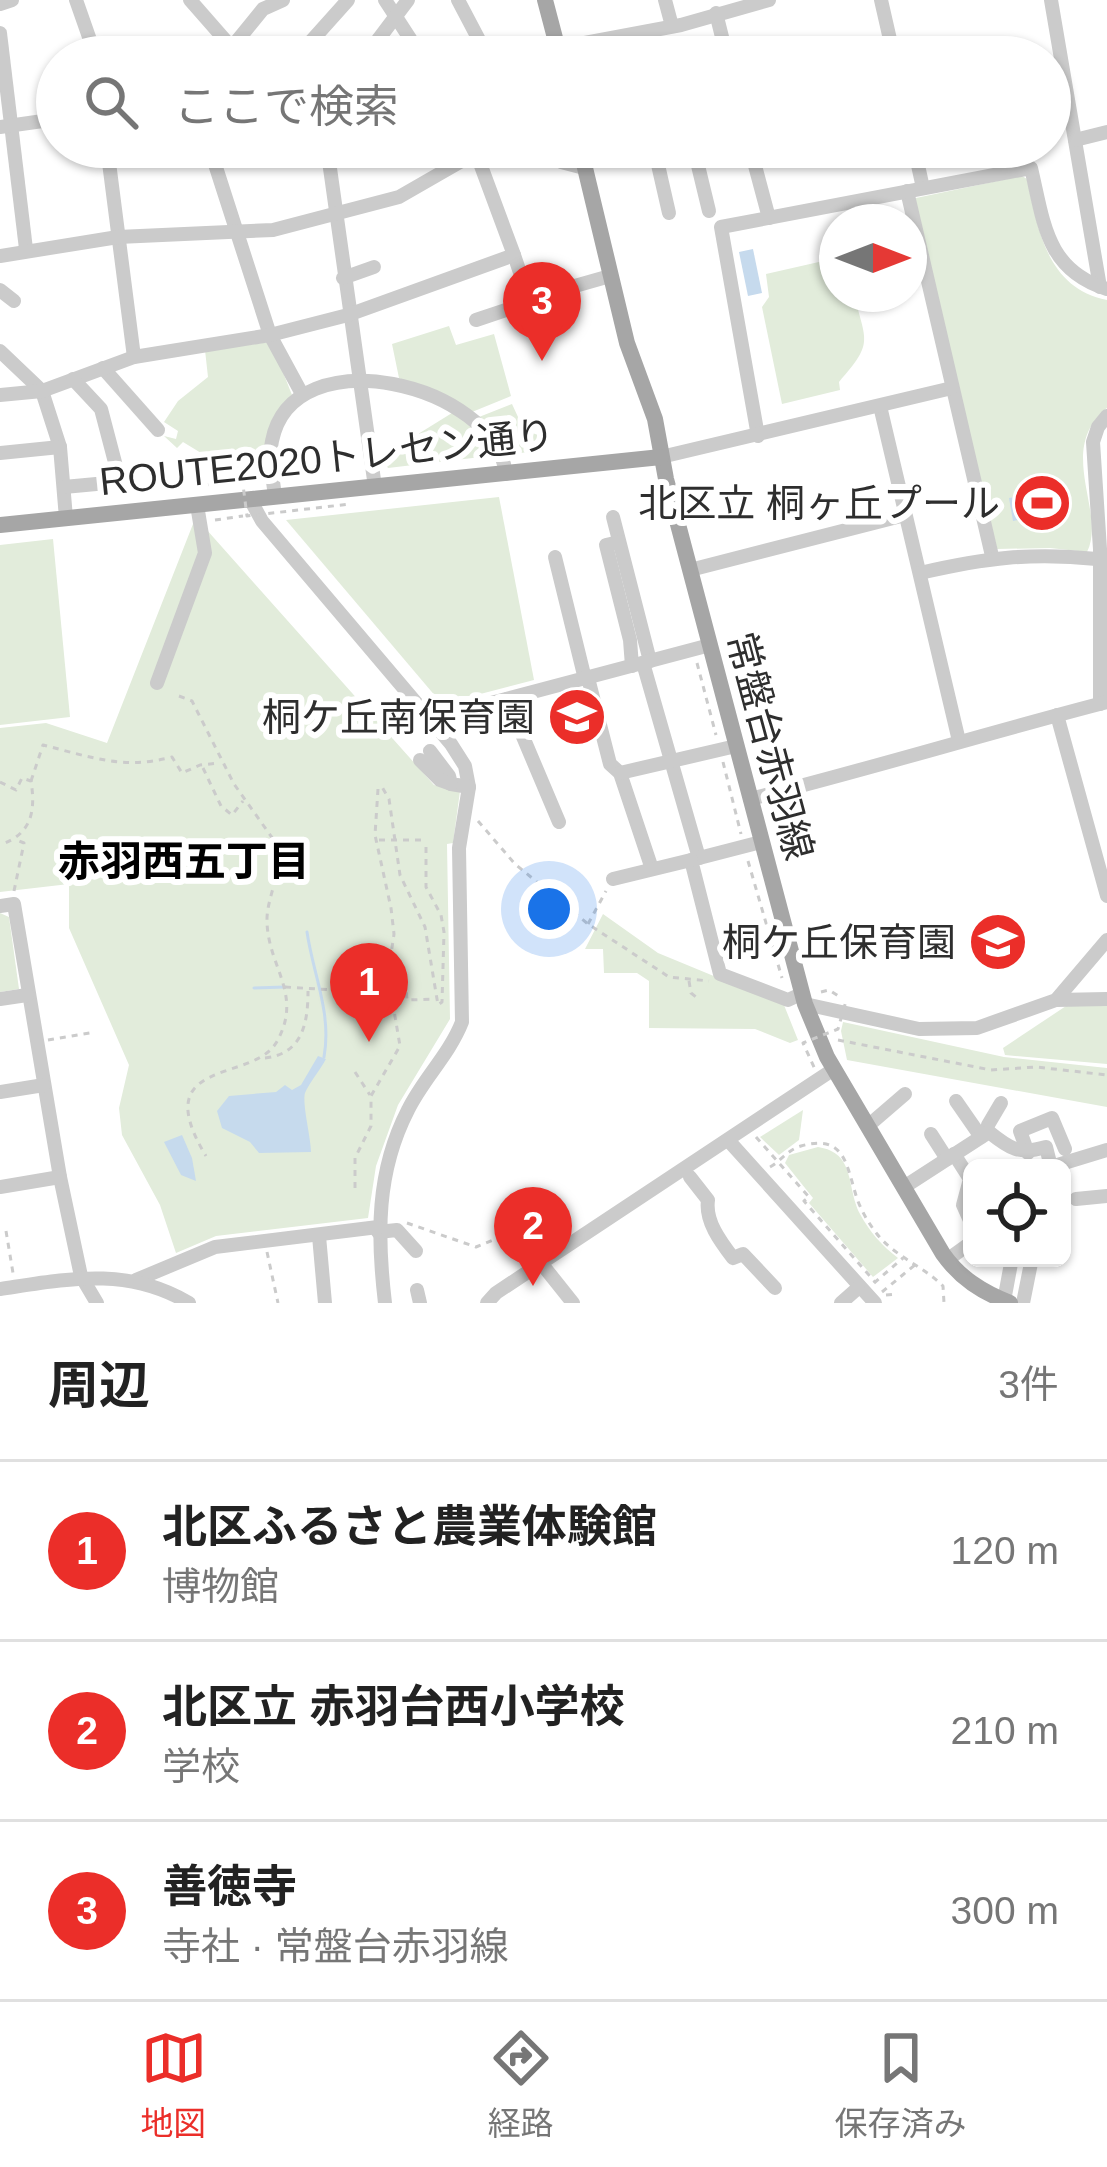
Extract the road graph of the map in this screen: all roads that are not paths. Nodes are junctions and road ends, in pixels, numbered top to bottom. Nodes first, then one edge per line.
1 (12, 0) edge
2 (76, 0) edge
3 (190, 0) edge
4 (283, 0) edge
5 (348, 0) edge
6 (385, 0) edge
7 (408, 0) edge
8 (458, 0) edge
9 (545, 0) edge
10 (665, 0) edge
11 (769, 0) edge
12 (881, 0) edge
13 (1051, 0) edge
14 (0, 4) edge
15 (262, 5) edge
16 (716, 13) junction
17 (398, 15) junction
18 (672, 26) junction
19 (0, 33) edge
20 (89, 36) edge
21 (216, 36) edge
22 (240, 36) edge
23 (316, 36) edge
24 (382, 36) edge
25 (410, 36) edge
26 (477, 36) edge
27 (555, 36) edge
28 (629, 36) edge
29 (722, 36) edge
30 (889, 36) edge
31 (1057, 36) edge
32 (1071, 117) edge
33 (36, 122) edge
34 (5, 126) edge
35 (1107, 132) edge
36 (1075, 140) junction
37 (110, 168) edge
38 (216, 168) edge
39 (329, 168) edge
40 (447, 168) edge
41 (485, 168) edge
42 (584, 168) edge
43 (659, 168) edge
44 (699, 168) edge
45 (756, 168) edge
46 (919, 168) edge
47 (923, 188) junction
48 (907, 191) junction
49 (333, 211) junction
50 (709, 211) dead end
51 (669, 213) dead end
52 (769, 218) junction
53 (235, 230) junction
54 (118, 236) junction
55 (26, 249) junction
56 (514, 255) junction
57 (0, 256) edge
58 (374, 267) dead end
59 (610, 276) junction
60 (343, 278) junction
61 (1103, 288) edge
62 (0, 290) edge
63 (529, 298) junction
64 (14, 301) dead end
65 (348, 315) junction
66 (476, 320) dead end
67 (269, 334) junction
68 (0, 351) edge
69 (134, 357) junction
70 (103, 368) junction
71 (73, 379) junction
72 (358, 383) junction
73 (952, 388) junction
74 (42, 391) junction
75 (302, 394) junction
76 (0, 395) edge
77 (880, 406) junction
78 (1107, 416) edge
79 (158, 430) dead end
80 (758, 436) junction
81 (60, 447) junction
82 (0, 453) edge
83 (661, 457) junction
84 (506, 474) junction
85 (375, 487) junction
86 (64, 488) junction
87 (199, 494) junction
88 (274, 496) junction
89 (248, 507) junction
90 (904, 514) junction
91 (66, 518) junction
92 (613, 518) dead end
93 (0, 525) edge
94 (992, 556) junction
95 (555, 557) dead end
96 (1097, 559) junction
97 (690, 570) junction
98 (920, 573) junction
99 (703, 651) junction
100 (642, 663) junction
101 (586, 678) junction
102 (157, 682) dead end
103 (507, 699) junction
104 (1104, 703) edge
105 (1057, 715) junction
106 (433, 722) junction
107 (959, 741) junction
108 (728, 748) junction
109 (425, 756) dead end
110 (669, 761) junction
111 (620, 773) junction
112 (469, 787) junction
113 (750, 799) junction
114 (559, 821) dead end
115 (753, 844) junction
116 (695, 859) junction
117 (652, 869) junction
118 (613, 879) road end
119 (1107, 896) edge
120 (7, 905) edge
121 (1107, 940) edge
122 (27, 995) junction
123 (804, 998) junction
124 (0, 999) edge
125 (1107, 999) edge
126 (1056, 1000) junction
127 (834, 1069) junction
128 (44, 1085) junction
129 (0, 1092) edge
130 (905, 1094) dead end
131 (956, 1101) dead end
132 (1001, 1103) dead end
133 (869, 1125) junction
134 (931, 1134) dead end
135 (984, 1135) junction
136 (728, 1140) junction
137 (1065, 1149) dead end
138 (1107, 1150) edge
139 (1028, 1153) junction
140 (951, 1156) junction
141 (963, 1171) edge
142 (690, 1177) dead end
143 (60, 1178) junction
144 (0, 1187) edge
145 (904, 1187) junction
146 (1107, 1196) edge
147 (1076, 1199) dead end
148 (380, 1203) junction
149 (364, 1204) dead end
150 (378, 1229) junction
151 (319, 1235) junction
152 (963, 1248) edge
153 (416, 1252) dead end
154 (541, 1256) junction
155 (947, 1260) junction
156 (1011, 1267) edge
157 (1030, 1267) edge
158 (81, 1276) junction
159 (136, 1280) junction
160 (776, 1288) dead end
161 (0, 1289) edge
162 (873, 1293) edge
163 (1007, 1302) edge
164 (97, 1303) edge
165 (189, 1303) edge
166 (325, 1303) edge
167 (385, 1303) edge
168 (487, 1303) edge
169 (573, 1303) edge
170 (841, 1303) edge
171 (1023, 1303) edge

1 - 14 street
2 - 20 street
3 - 21 street
4 - 15 street
5 - 23 street
6 - 17 street
7 - 17 street
8 - 26 street
9 - 27 main road
10 - 18 street
11 - 16 street
12 - 30 street
13 - 31 street
15 - 22 street
16 - 18 street
16 - 29 street
17 - 24 street
17 - 25 street
18 - 28 street
19 - 34 street
32 - 36 street
33 - 34 street
34 - 55 street
35 - 36 street
36 - 61 street
37 - 54 street
38 - 53 street
39 - 49 street
40 - 49 street
41 - 56 street
42 - 59 main road, 常盤台赤羽線
43 - 51 street
44 - 50 street
45 - 52 street
46 - 47 street
47 - 48 street
47 - 61 street
48 - 52 street
48 - 73 street
49 - 53 street
49 - 60 street
52 - 80 street
53 - 54 street
53 - 67 street
54 - 55 street
54 - 69 street
55 - 57 street
56 - 63 street
56 - 65 street
58 - 60 street
59 - 63 street
59 - 83 main road, 常盤台赤羽線
60 - 65 street
62 - 64 street
63 - 66 street
65 - 67 street
65 - 72 street
67 - 69 street
67 - 75 street
68 - 74 street
69 - 70 street
70 - 71 street
70 - 79 street
71 - 74 street
71 - 86 street
72 - 75 street
72 - 84 street
72 - 85 street
73 - 77 street
73 - 94 street
74 - 76 street
74 - 81 street
75 - 88 street
77 - 80 street
77 - 90 street
78 - 96 street
80 - 83 street
81 - 82 street
81 - 86 street
83 - 84 main road, ROUTE2020トレセン通り
83 - 97 main road, 常盤台赤羽線
84 - 85 main road, ROUTE2020トレセン通り
85 - 88 main road, ROUTE2020トレセン通り
86 - 91 street
87 - 89 main road, ROUTE2020トレセン通り
87 - 91 main road, ROUTE2020トレセン通り
87 - 102 street
88 - 89 main road, ROUTE2020トレセン通り
89 - 106 street
90 - 97 street
90 - 98 street
91 - 93 main road, ROUTE2020トレセン通り
92 - 100 street
94 - 96 street
94 - 98 street
95 - 101 street
96 - 104 street
97 - 99 main road, 常盤台赤羽線
98 - 107 street
99 - 100 street
99 - 108 main road, 常盤台赤羽線
100 - 101 street
100 - 110 street
101 - 103 street
101 - 111 street
103 - 106 street
103 - 114 street
104 - 105 street
105 - 107 street
105 - 119 street
106 - 112 street
107 - 113 street
108 - 110 street
108 - 113 main road, 常盤台赤羽線
109 - 112 street
110 - 111 street
110 - 116 street
111 - 117 street
112 - 148 street
113 - 115 main road, 常盤台赤羽線
115 - 116 street
115 - 123 main road, 常盤台赤羽線
116 - 117 street
116 - 123 street
117 - 118 street
120 - 122 street
121 - 126 street
122 - 124 street
122 - 128 street
123 - 126 street
123 - 127 main road, 常盤台赤羽線
125 - 126 street
127 - 133 main road, 常盤台赤羽線
127 - 136 street
128 - 129 street
128 - 143 street
130 - 133 street
131 - 135 street
132 - 135 street
133 - 145 main road, 常盤台赤羽線
134 - 140 street
135 - 139 street
135 - 140 street
136 - 154 street
136 - 162 street
137 - 139 street
138 - 139 street
140 - 141 street
140 - 145 street
142 - 160 street
143 - 144 street
143 - 158 street
145 - 155 main road, 常盤台赤羽線
146 - 147 street
148 - 149 street
148 - 150 street
150 - 151 street
150 - 153 street
150 - 167 street
151 - 159 street
151 - 166 street
152 - 155 street
154 - 168 street
154 - 169 street
155 - 163 main road, 常盤台赤羽線
156 - 163 street
157 - 171 street
158 - 159 street
158 - 161 street
158 - 164 street
159 - 165 street
162 - 170 street

